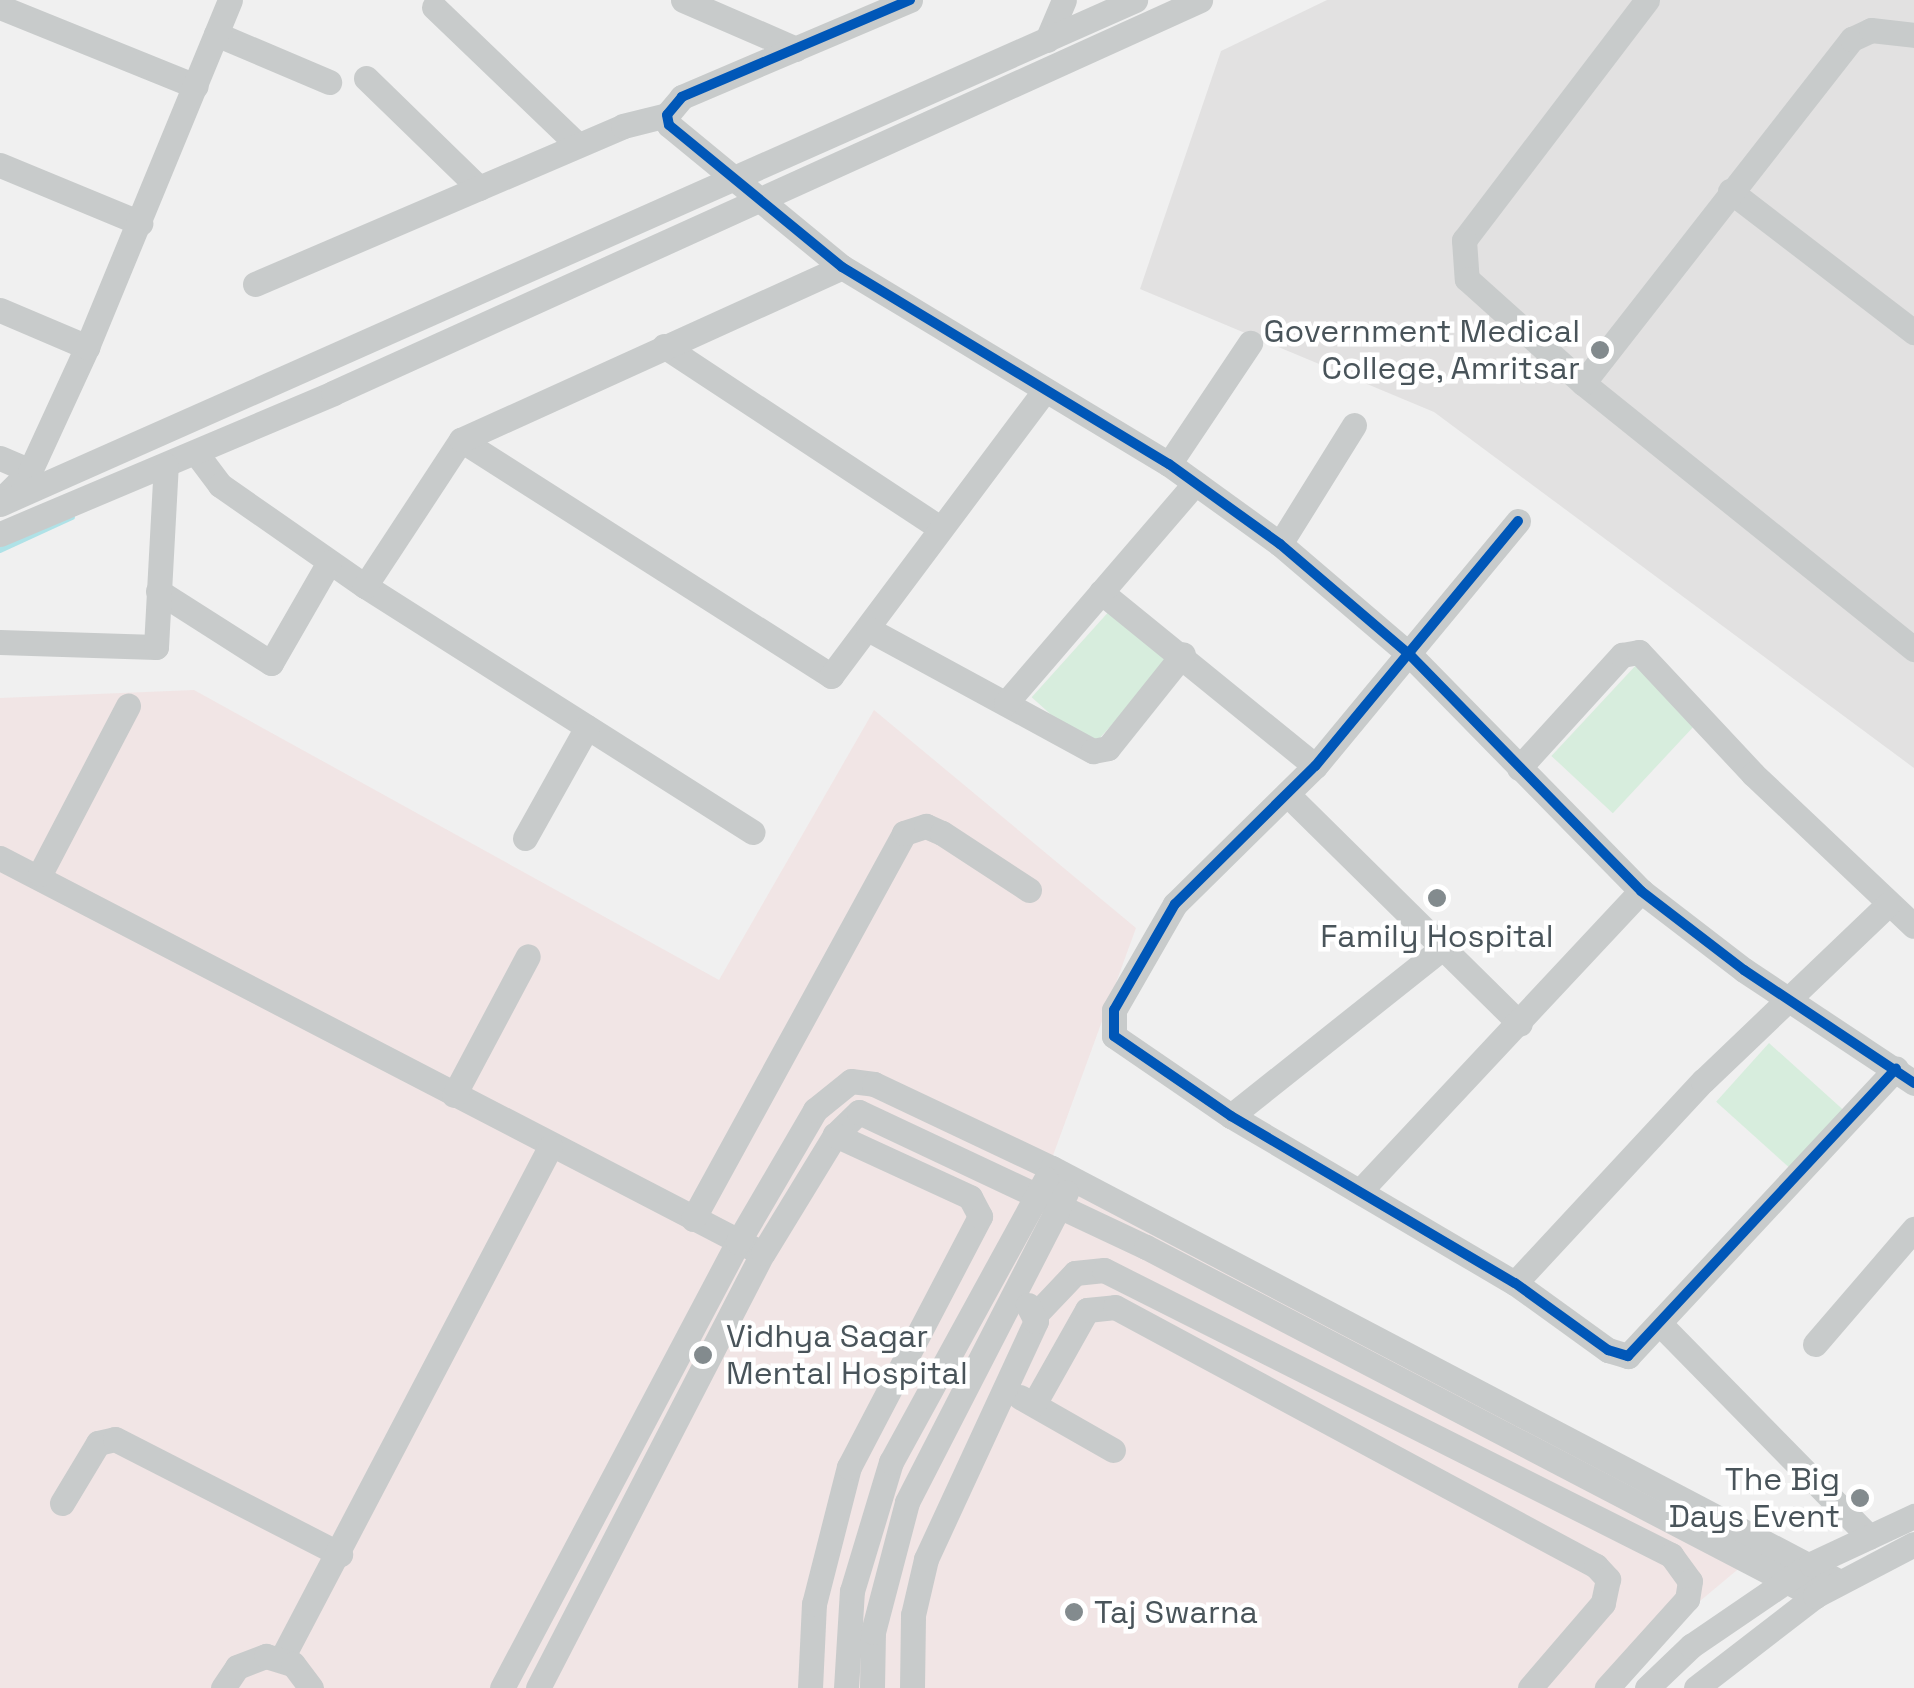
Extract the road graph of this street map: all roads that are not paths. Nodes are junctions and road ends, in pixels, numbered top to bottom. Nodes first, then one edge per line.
1 (230, 0) edge
2 (683, 0) edge
3 (1064, 0) edge
4 (1135, 0) edge
5 (1200, 0) edge
6 (1646, 0) edge
7 (906, 1) edge
8 (0, 6) edge
9 (434, 8) dead end
10 (216, 34) junction
11 (1914, 35) edge
12 (1047, 40) junction
13 (796, 49) junction
14 (366, 78) dead end
15 (328, 82) dead end
16 (196, 86) junction
17 (667, 114) junction
18 (578, 145) junction
19 (0, 165) edge
20 (736, 180) junction
21 (479, 188) junction
22 (1730, 191) junction
23 (764, 197) junction
24 (140, 223) junction
25 (842, 267) junction
26 (255, 284) dead end
27 (0, 310) edge
28 (1914, 332) edge
29 (1250, 342) dead end
30 (664, 346) junction
31 (87, 347) junction
32 (1583, 383) junction
33 (1045, 390) junction
34 (1354, 425) dead end
35 (461, 440) junction
36 (196, 453) junction
37 (0, 458) edge
38 (166, 464) junction
39 (1169, 464) junction
40 (30, 470) junction
41 (1196, 483) junction
42 (0, 503) edge
43 (1518, 521) dead end
44 (939, 527) junction
45 (0, 534) edge
46 (1280, 544) junction
47 (329, 562) junction
48 (365, 586) junction
49 (158, 591) junction
50 (1101, 592) junction
51 (868, 629) junction
52 (0, 642) edge
53 (1914, 649) edge
54 (1184, 654) junction
55 (1411, 656) junction
56 (1006, 703) junction
57 (128, 706) dead end
58 (587, 727) junction
59 (1315, 766) junction
60 (1519, 768) junction
61 (1288, 794) junction
62 (752, 832) dead end
63 (524, 838) dead end
64 (0, 858) edge
65 (40, 874) junction
66 (1028, 890) dead end
67 (1641, 891) junction
68 (1888, 904) junction
69 (1914, 926) edge
70 (1441, 949) junction
71 (528, 956) dead end
72 (1790, 1002) junction
73 (1520, 1024) junction
74 (1905, 1076) edge
75 (872, 1084) junction
76 (454, 1095) junction
77 (858, 1112) junction
78 (1231, 1116) junction
79 (835, 1135) junction
80 (550, 1147) junction
81 (1063, 1174) junction
82 (1362, 1190) junction
83 (1049, 1200) junction
84 (693, 1219) junction
85 (1914, 1229) edge
86 (738, 1242) junction
87 (1146, 1247) junction
88 (763, 1253) junction
89 (1132, 1282) junction
90 (1515, 1283) junction
91 (1010, 1295) junction
92 (1036, 1313) junction
93 (1661, 1325) junction
94 (1814, 1344) dead end
95 (1003, 1387) junction
96 (1034, 1404) junction
97 (1113, 1450) dead end
98 (62, 1503) dead end
99 (1914, 1516) edge
100 (1688, 1526) junction
101 (1869, 1537) junction
102 (1914, 1544) edge
103 (340, 1554) junction
104 (1671, 1555) junction
105 (1811, 1564) junction
106 (1788, 1580) junction
107 (1838, 1582) junction
108 (1815, 1596) junction
109 (1665, 1626) junction
110 (1690, 1646) junction
111 (282, 1658) junction
112 (1701, 1686) edge
113 (223, 1688) edge
114 (311, 1688) edge
115 (502, 1688) edge
116 (538, 1688) edge
117 (810, 1688) edge
118 (846, 1688) edge
119 (872, 1688) edge
120 (912, 1688) edge
121 (1530, 1688) edge
122 (1607, 1688) edge
123 (1647, 1688) edge

1 - 10 street
2 - 13 street
3 - 12 street
4 - 12 street
5 - 23 street
6 - 32 street
7 - 13 street
8 - 16 street
9 - 18 street
10 - 15 street
10 - 16 street
11 - 22 street
12 - 20 street
13 - 17 street
14 - 21 street
16 - 24 street
17 - 18 street
17 - 20 street
18 - 21 street
19 - 24 street
20 - 23 street
20 - 42 street
21 - 26 street
22 - 28 street
22 - 32 street
23 - 25 street
23 - 36 street
24 - 31 street
25 - 30 street
25 - 33 street
27 - 31 street
29 - 39 street
30 - 35 street
30 - 44 street
31 - 40 street
32 - 53 street
33 - 39 street
33 - 44 street
34 - 46 street
35 - 48 street
35 - 51 street
36 - 38 street
36 - 47 street
37 - 40 street
38 - 45 street
38 - 49 street
39 - 41 street
40 - 42 street
41 - 46 street
41 - 50 street
43 - 55 street
44 - 51 street
46 - 55 street
47 - 48 street
47 - 49 street
48 - 58 street
49 - 52 street
50 - 54 street
50 - 56 street
51 - 56 street
54 - 56 street
54 - 59 street
55 - 59 street
55 - 60 street
57 - 65 street
58 - 62 street
58 - 63 street
59 - 61 street
60 - 67 street
60 - 68 street
61 - 70 street
61 - 78 street
64 - 65 street
65 - 76 street
66 - 84 street
67 - 72 street
67 - 73 street
68 - 69 street
68 - 72 street
70 - 73 street
70 - 78 street
71 - 76 street
72 - 74 street
72 - 90 street
73 - 82 street
74 - 93 street
75 - 77 street
75 - 81 street
75 - 86 street
76 - 80 street
77 - 79 street
77 - 83 street
78 - 82 street
79 - 88 street
79 - 117 street
80 - 84 street
80 - 103 street
81 - 83 street
81 - 105 street
82 - 90 street
83 - 87 street
83 - 91 street
83 - 118 street
84 - 86 street
85 - 94 street
86 - 88 street
86 - 115 street
87 - 89 street
87 - 100 street
88 - 116 street
89 - 92 street
89 - 104 street
90 - 93 street
91 - 92 street
91 - 119 street
92 - 95 street
93 - 101 street
95 - 96 street
95 - 120 street
96 - 97 street
96 - 121 street
98 - 103 street
99 - 101 street
100 - 104 street
100 - 106 street
101 - 105 street
102 - 107 street
103 - 111 street
104 - 109 street
105 - 106 street
105 - 107 street
106 - 108 street
106 - 110 street
107 - 108 street
108 - 112 street
109 - 110 street
109 - 122 street
110 - 123 street
111 - 113 street
111 - 114 street

